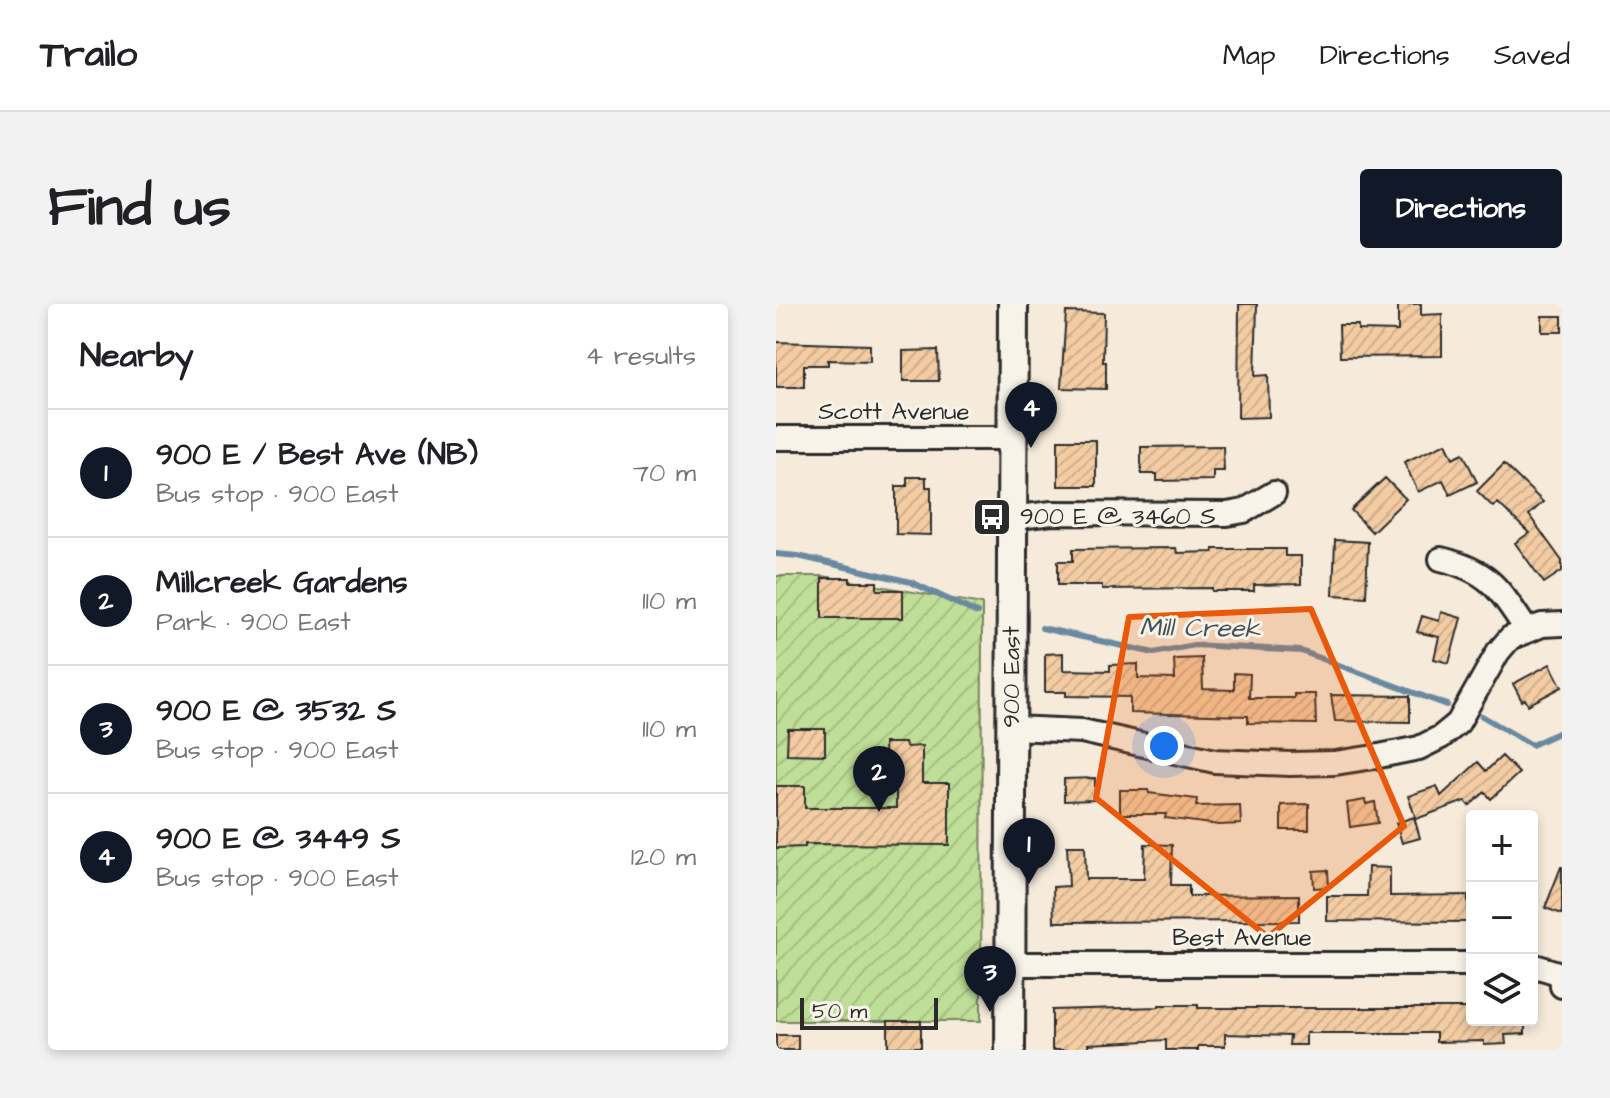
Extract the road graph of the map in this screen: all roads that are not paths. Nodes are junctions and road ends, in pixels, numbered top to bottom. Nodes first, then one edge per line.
1 (1013, 304) edge
2 (776, 438) edge
3 (1011, 438) junction
4 (1274, 493) dead end
5 (1011, 518) junction
6 (1441, 559) dead end
7 (1562, 624) edge
8 (1526, 629) junction
9 (1012, 728) junction
10 (1011, 964) junction
11 (1466, 964) edge
12 (1538, 967) edge
13 (1561, 974) edge
14 (1562, 986) edge
15 (1010, 1050) edge

1 - 3 main road, 900 East
2 - 3 street, Scott Avenue
3 - 5 main road, 900 East
4 - 5 street
5 - 9 main road, 900 East
6 - 8 street
7 - 8 street
8 - 9 street
9 - 10 main road, 900 East
10 - 11 street, Best Avenue
10 - 15 main road, 900 East
12 - 13 street
13 - 14 street

